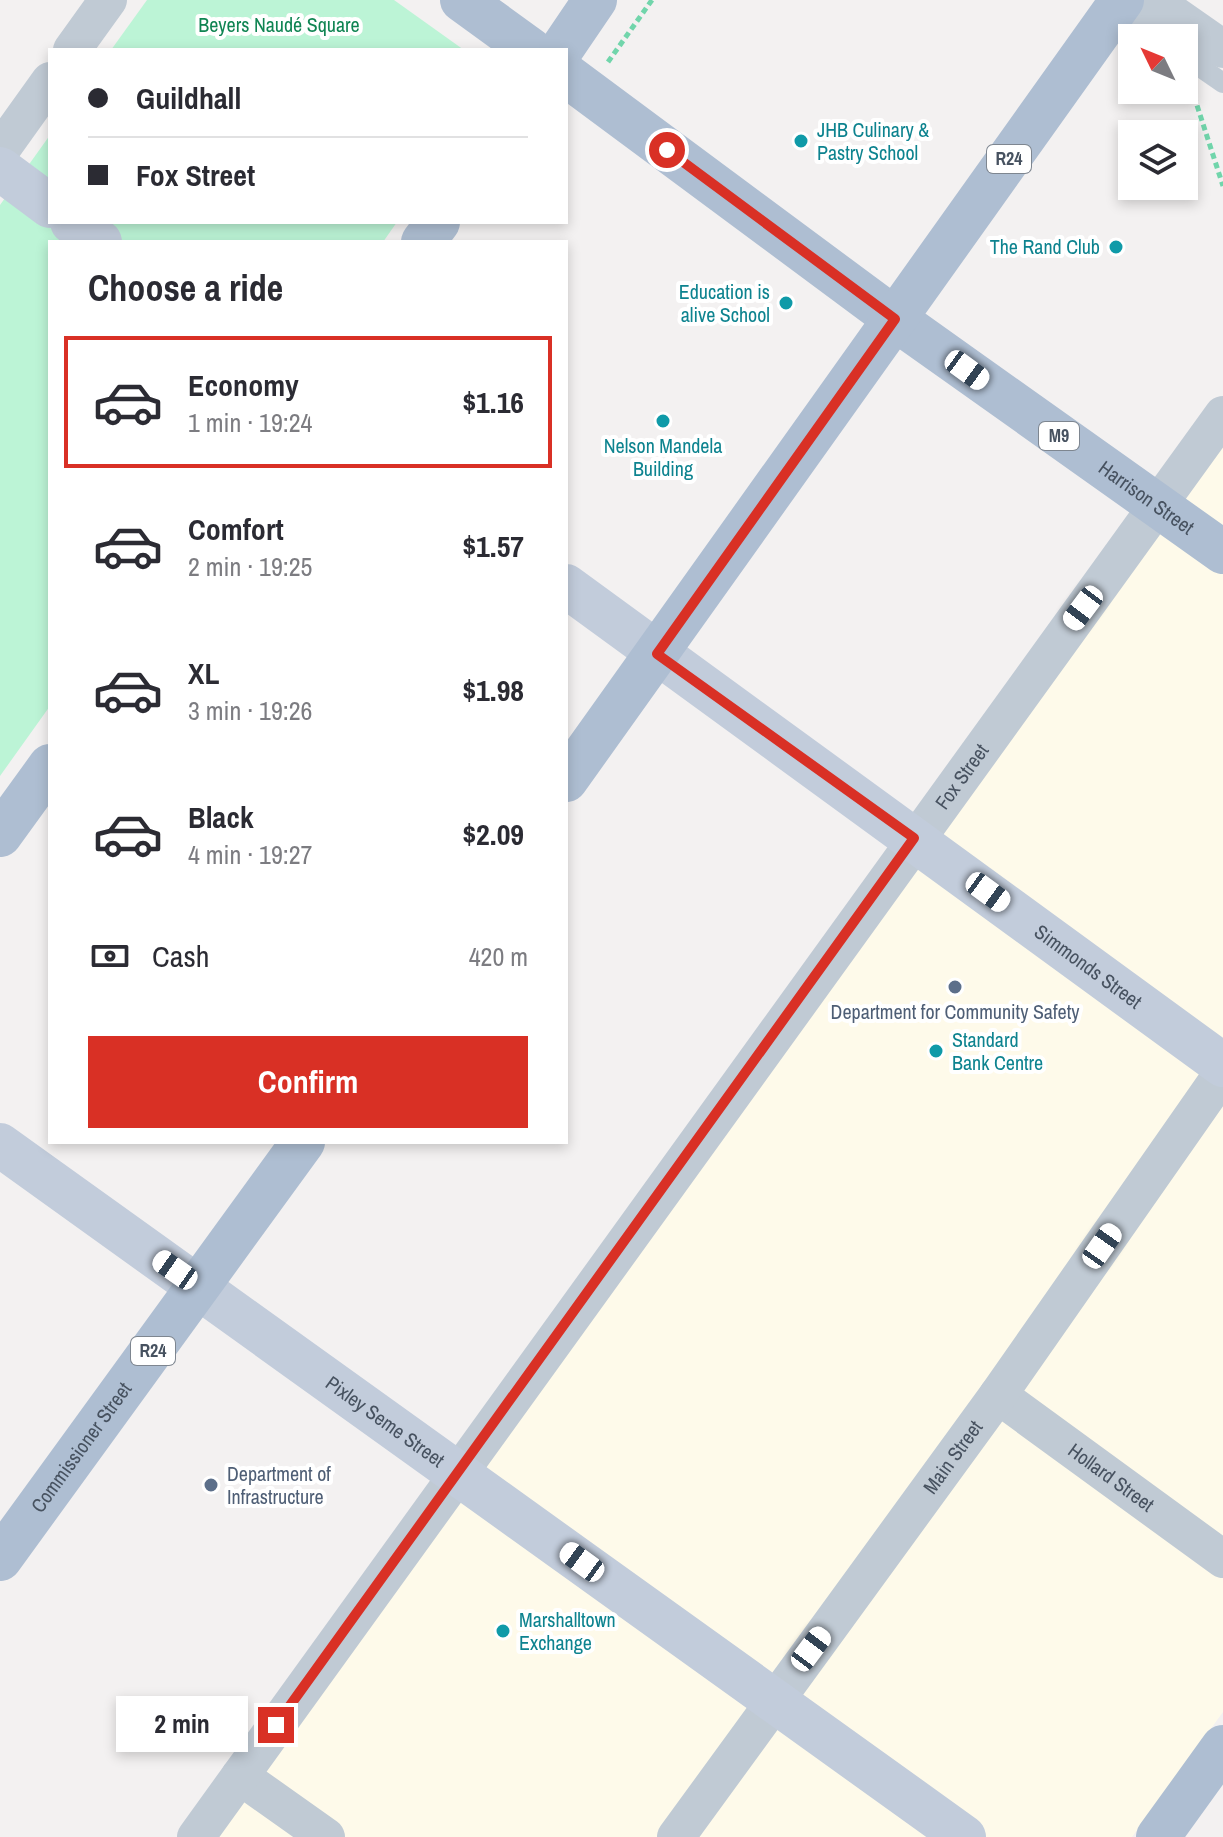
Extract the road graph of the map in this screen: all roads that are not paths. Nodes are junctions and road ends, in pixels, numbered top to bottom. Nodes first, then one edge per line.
1 (108, 0) edge
2 (462, 0) edge
3 (595, 0) edge
4 (1130, 3) edge
5 (1147, 24) edge
6 (73, 48) edge
7 (528, 48) edge
8 (562, 48) edge
9 (1223, 49) edge
10 (1198, 66) edge
11 (568, 76) edge
12 (1223, 83) edge
13 (48, 84) edge
14 (0, 151) edge
15 (0, 169) edge
16 (48, 205) edge
17 (75, 224) edge
18 (97, 240) edge
19 (895, 319) junction
20 (1223, 415) edge
21 (1158, 506) junction
22 (1223, 552) edge
23 (568, 587) edge
24 (657, 654) junction
25 (48, 769) edge
26 (568, 777) edge
27 (0, 835) edge
28 (914, 838) junction
29 (1223, 1065) edge
30 (1223, 1073) edge
31 (302, 1144) edge
32 (0, 1145) edge
33 (200, 1287) junction
34 (998, 1395) junction
35 (458, 1472) junction
36 (0, 1559) edge
37 (1223, 1559) edge
38 (774, 1699) junction
39 (1223, 1747) edge
40 (240, 1776) junction
41 (196, 1837) edge
42 (326, 1837) edge
43 (676, 1837) edge
44 (964, 1837) edge
45 (1158, 1837) edge

1 - 6 street
2 - 7 main road
3 - 8 main road
4 - 5 lane
4 - 9 street
4 - 19 main road, R24
10 - 12 lane
11 - 19 main road, Harrison Street / M9
13 - 14 street
15 - 16 main road
17 - 18 main road
19 - 21 main road, Harrison Street / M9
19 - 24 main road, R24
20 - 21 street, Fox Street
21 - 22 main road, Harrison Street / M9
21 - 28 street, Fox Street
23 - 24 main road, Simmonds Street
24 - 26 main road, R24
24 - 28 main road, Simmonds Street
25 - 27 main road
28 - 29 main road, Simmonds Street
28 - 35 street, Fox Street
30 - 34 street, Main Street
31 - 33 main road, Commissioner Street / R24
32 - 33 main road, Pixley Seme Street
33 - 35 main road, Pixley Seme Street
33 - 36 main road, Commissioner Street / R24
34 - 37 street, Hollard Street
34 - 38 street, Main Street
35 - 38 main road, Pixley Seme Street
35 - 40 street, Fox Street
38 - 43 street, Main Street
38 - 44 main road, Pixley Seme Street
39 - 45 main road
40 - 41 street, Fox Street
40 - 42 street

